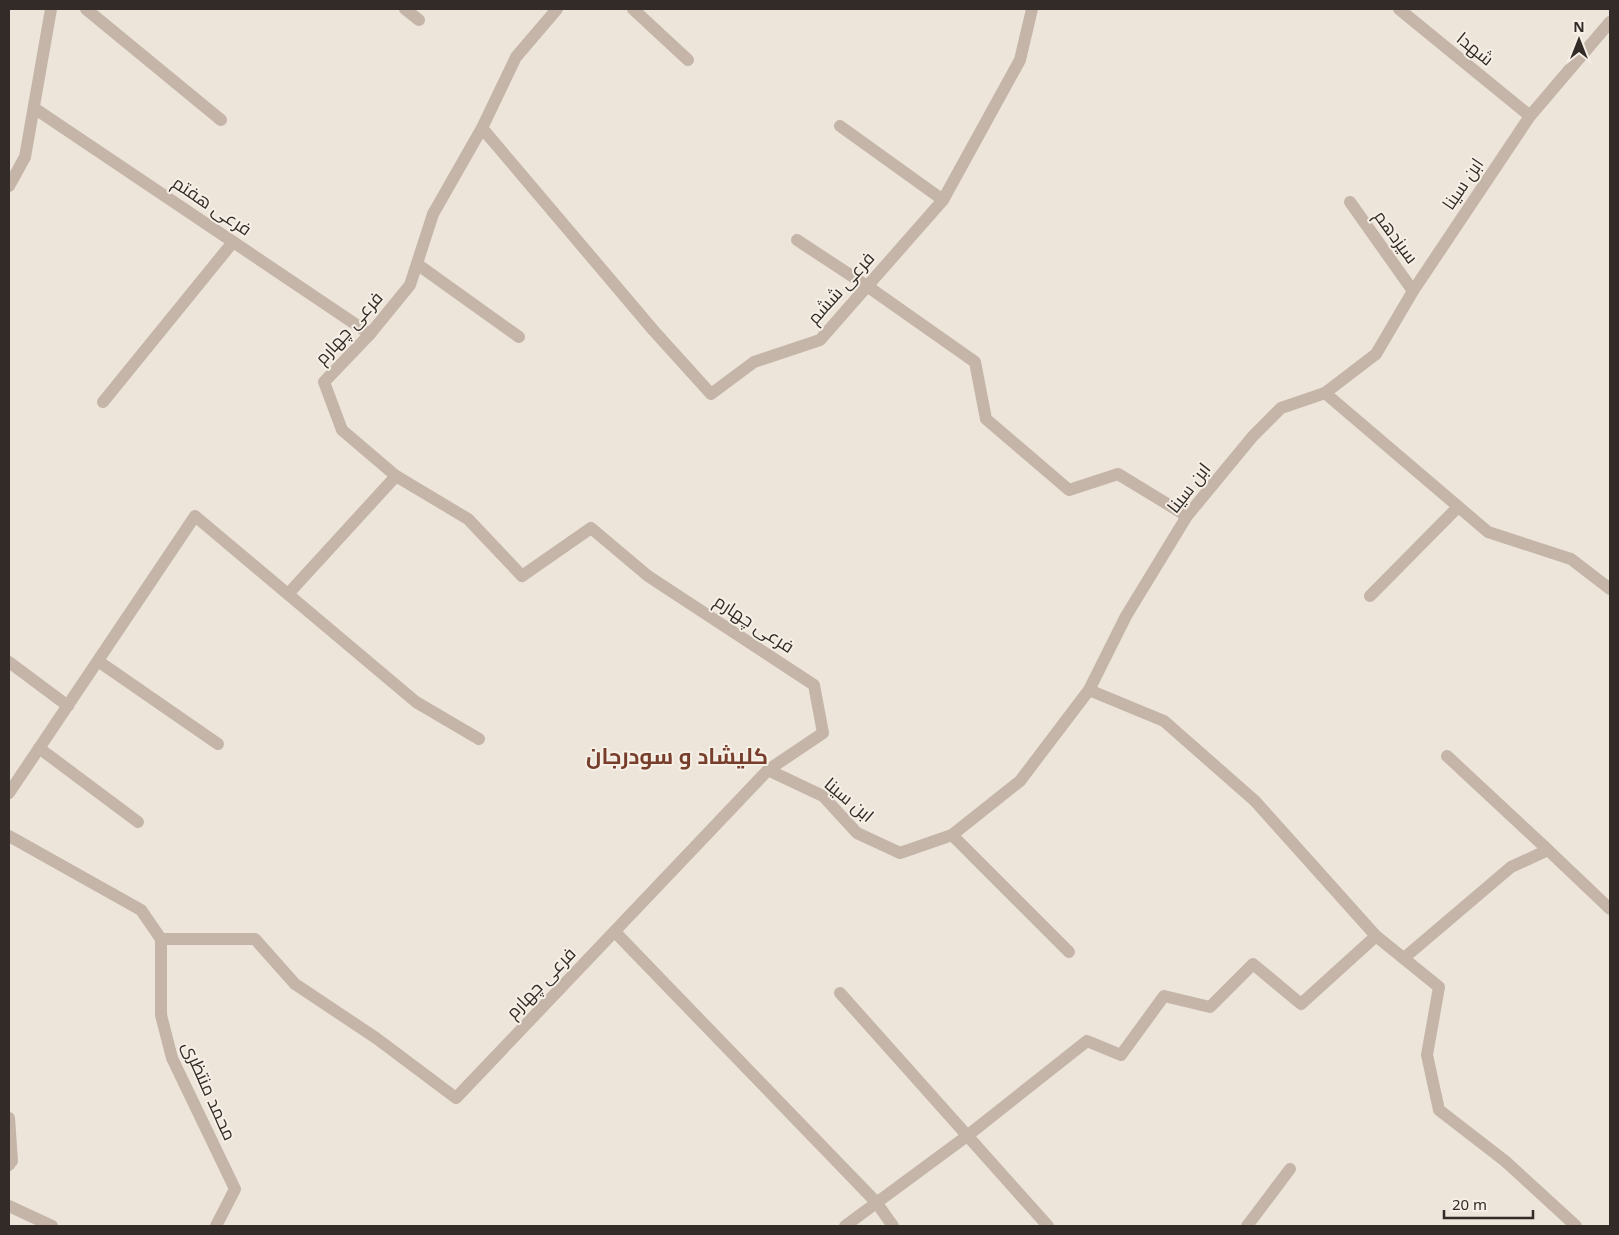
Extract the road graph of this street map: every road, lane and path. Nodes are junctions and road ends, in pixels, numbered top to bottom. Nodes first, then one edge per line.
1 (51, 9) edge
2 (86, 9) edge
3 (405, 9) edge
4 (557, 9) edge
5 (633, 9) edge
6 (1032, 9) edge
7 (1399, 9) edge
8 (419, 20) dead end
9 (1607, 31) edge
10 (688, 60) dead end
11 (34, 108) junction
12 (1530, 116) junction
13 (221, 120) dead end
14 (840, 126) dead end
15 (482, 128) junction
16 (9, 186) edge
17 (943, 200) junction
18 (1350, 202) dead end
19 (797, 240) dead end
20 (233, 242) junction
21 (417, 264) junction
22 (867, 286) junction
23 (1413, 291) junction
24 (370, 334) junction
25 (519, 337) dead end
26 (1325, 393) junction
27 (104, 402) dead end
28 (396, 476) junction
29 (1458, 507) junction
30 (1187, 516) junction
31 (1610, 588) edge
32 (288, 594) junction
33 (1370, 596) dead end
34 (98, 661) junction
35 (9, 662) edge
36 (1089, 690) junction
37 (68, 706) junction
38 (479, 739) dead end
39 (218, 744) dead end
40 (39, 748) junction
41 (1447, 756) dead end
42 (768, 770) junction
43 (9, 793) edge
44 (138, 822) dead end
45 (952, 835) junction
46 (9, 836) edge
47 (1548, 850) junction
48 (1610, 909) edge
49 (614, 932) junction
50 (1376, 936) junction
51 (161, 938) junction
52 (1069, 952) dead end
53 (1404, 958) junction
54 (840, 993) dead end
55 (9, 1118) edge
56 (967, 1136) junction
57 (9, 1165) edge
58 (1290, 1170) dead end
59 (876, 1202) junction
60 (9, 1206) edge
61 (52, 1226) edge
62 (216, 1226) edge
63 (845, 1226) edge
64 (893, 1226) edge
65 (1048, 1226) edge
66 (1247, 1226) edge
67 (1576, 1226) edge

1 - 11 street
2 - 13 street
3 - 8 street
4 - 15 street, فرعی چهارم
5 - 10 street
6 - 17 street, فرعی ششم
7 - 12 street, شهدا
9 - 12 street, ابن سینا
11 - 16 street
11 - 20 street, فرعی هفتم
12 - 23 street, ابن سینا
14 - 17 street
15 - 21 street, فرعی چهارم
15 - 22 street, فرعی ششم
17 - 22 street, فرعی ششم
18 - 23 street, سیزدهم
19 - 22 street
20 - 24 street, فرعی هفتم
20 - 27 street
21 - 24 street, فرعی چهارم
21 - 25 street
22 - 30 street
23 - 26 street, ابن سینا
24 - 28 street, فرعی چهارم
26 - 29 street
26 - 30 street, ابن سینا
28 - 32 street
28 - 42 street, فرعی چهارم
29 - 31 street
29 - 33 street
30 - 36 street, ابن سینا
32 - 34 street
32 - 38 street
34 - 37 street
34 - 39 street
35 - 37 street
36 - 45 street, ابن سینا
36 - 50 street
37 - 40 street
40 - 43 street
40 - 44 street
41 - 47 street
42 - 45 street, ابن سینا
42 - 49 street, فرعی چهارم
45 - 52 street
46 - 51 street
47 - 48 street
47 - 53 street
49 - 51 street, فرعی چهارم
49 - 59 street
50 - 53 street
50 - 56 street
51 - 62 street, محمد منتظری
53 - 67 street
54 - 56 street
55 - 57 street
56 - 59 street
56 - 65 street
58 - 66 street
59 - 63 street
59 - 64 street
60 - 61 street

